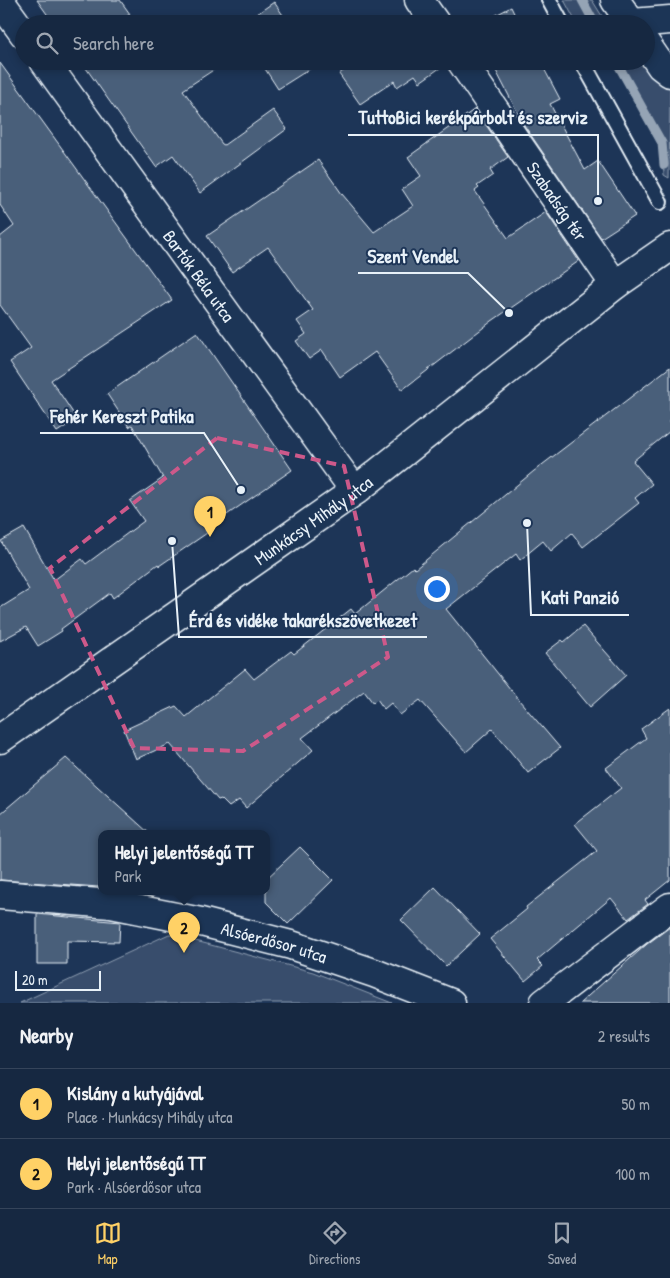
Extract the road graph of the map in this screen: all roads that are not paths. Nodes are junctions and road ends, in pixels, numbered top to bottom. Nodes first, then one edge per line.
1 (419, 0) edge
2 (549, 0) edge
3 (614, 0) edge
4 (0, 1) edge
5 (430, 15) edge
6 (557, 15) edge
7 (626, 15) edge
8 (670, 20) edge
9 (15, 22) edge
10 (655, 24) edge
11 (655, 38) edge
12 (670, 45) edge
13 (655, 56) edge
14 (51, 70) edge
15 (467, 70) edge
16 (587, 70) edge
17 (670, 72) edge
18 (660, 202) dead end
19 (670, 247) edge
20 (615, 285) junction
21 (355, 491) junction
22 (0, 739) edge
23 (0, 896) edge
24 (670, 907) edge
25 (451, 1003) edge
26 (544, 1003) edge

1 - 5 street
2 - 6 lane
3 - 7 street
4 - 9 street
8 - 10 street
11 - 12 street
13 - 17 street
14 - 21 street, Bartók Béla utca
15 - 20 street, Szabadság tér
16 - 18 lane
19 - 20 street
20 - 21 street, Munkácsy Mihály utca
21 - 22 street, Munkácsy Mihály utca
23 - 25 street, Alsóerdősor utca
24 - 26 street

